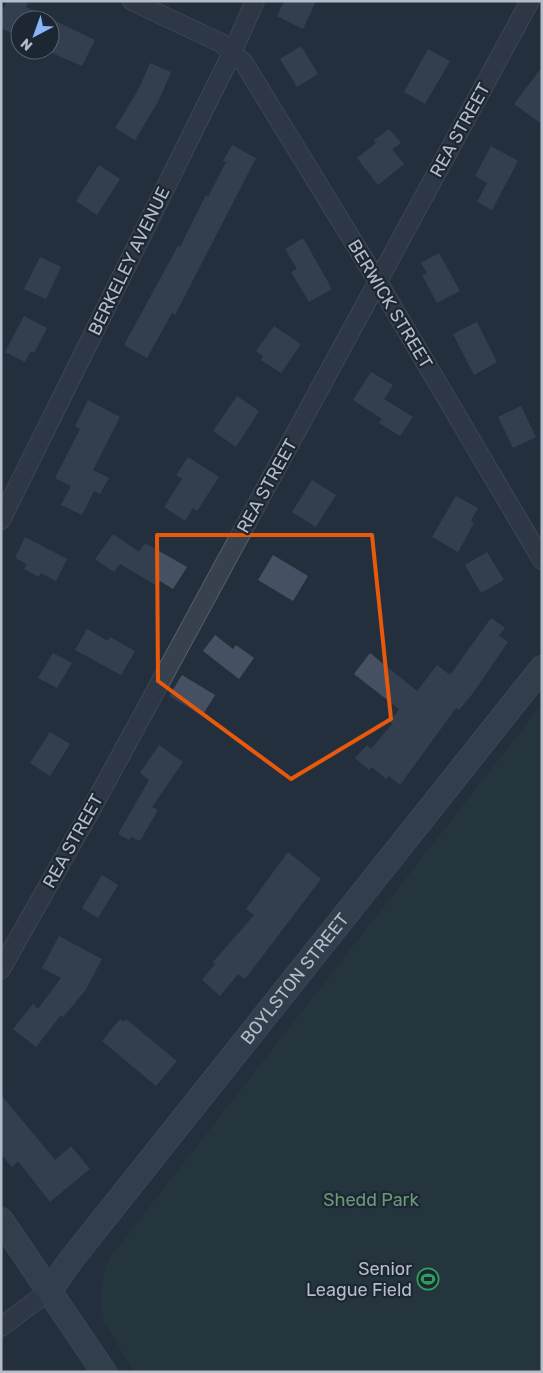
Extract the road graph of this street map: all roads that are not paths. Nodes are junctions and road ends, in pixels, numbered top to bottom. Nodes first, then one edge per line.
1 (132, 1) edge
2 (254, 1) edge
3 (530, 1) edge
4 (232, 53) junction
5 (378, 282) junction
6 (1, 520) edge
7 (542, 560) edge
8 (542, 668) edge
9 (1, 969) edge
10 (1, 1220) edge
11 (50, 1290) junction
12 (1, 1326) edge
13 (104, 1372) edge

1 - 4 street, BERWICK STREET
2 - 4 street, BERKELEY AVENUE
3 - 5 street, REA STREET
4 - 5 street, BERWICK STREET
4 - 6 street, BERKELEY AVENUE
5 - 7 street, BERWICK STREET
5 - 9 street, REA STREET
8 - 11 main road, BOYLSTON STREET
10 - 11 main road
11 - 12 street
11 - 13 main road

